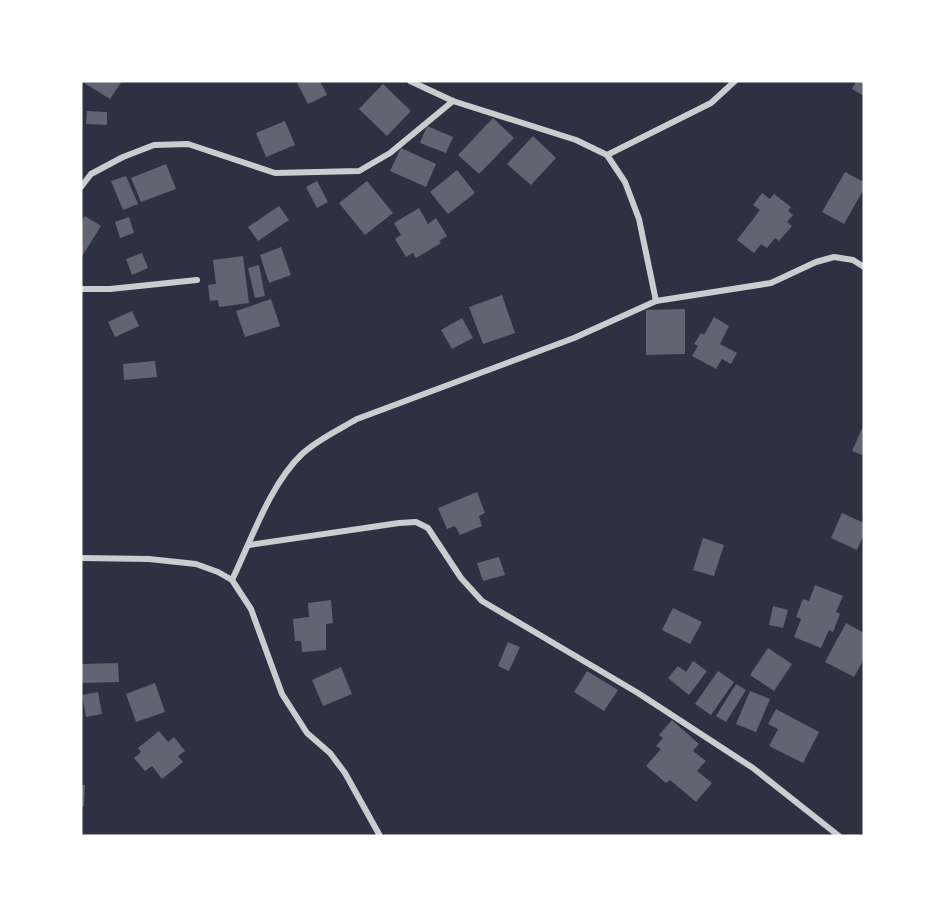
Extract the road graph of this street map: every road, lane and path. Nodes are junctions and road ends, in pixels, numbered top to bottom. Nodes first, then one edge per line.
1 (410, 81) edge
2 (735, 81) edge
3 (453, 101) junction
4 (607, 155) junction
5 (81, 187) edge
6 (864, 267) edge
7 (197, 280) dead end
8 (81, 289) edge
9 (656, 301) junction
10 (249, 545) junction
11 (81, 558) edge
12 (232, 580) junction
13 (380, 836) edge
14 (839, 836) edge

1 - 3 street
2 - 4 street
3 - 4 street
3 - 5 street
4 - 9 street
6 - 9 street
7 - 8 street
9 - 10 street
10 - 12 street
10 - 14 street
11 - 12 street
12 - 13 street

